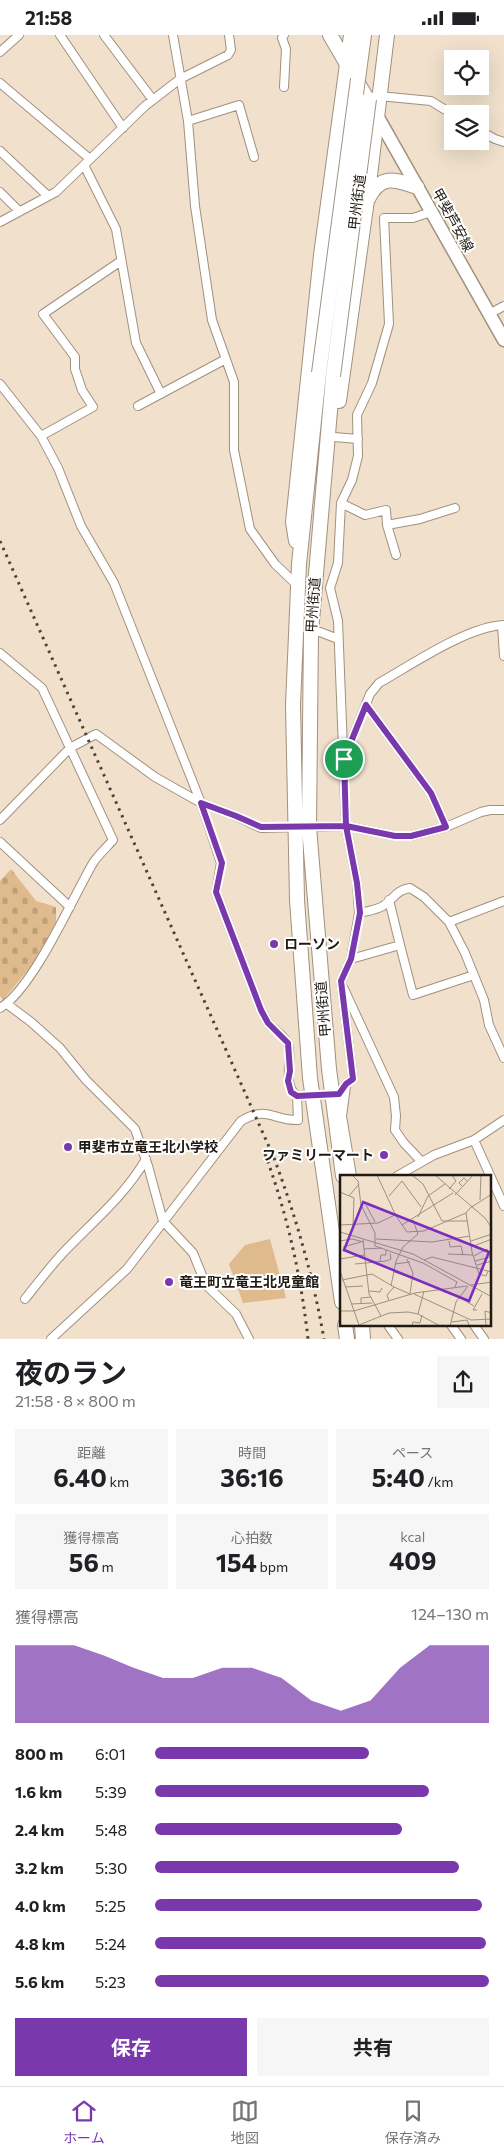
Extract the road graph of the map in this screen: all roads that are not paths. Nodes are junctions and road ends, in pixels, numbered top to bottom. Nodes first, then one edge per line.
1 (19, 35) edge
2 (60, 35) edge
3 (104, 35) edge
4 (173, 35) edge
5 (229, 35) edge
6 (284, 35) edge
7 (330, 35) edge
8 (350, 35) edge
9 (364, 35) edge
10 (378, 35) edge
11 (387, 35) edge
12 (0, 52) edge
13 (347, 63) junction
14 (180, 79) junction
15 (0, 83) edge
16 (284, 87) dead end
17 (379, 96) junction
18 (153, 100) junction
19 (444, 109) edge
20 (376, 114) junction
21 (188, 121) junction
22 (123, 128) junction
23 (489, 136) edge
24 (504, 142) edge
25 (0, 151) edge
26 (254, 157) dead end
27 (87, 162) junction
28 (417, 187) junction
29 (0, 193) edge
30 (48, 196) junction
31 (367, 200) junction
32 (20, 211) junction
33 (431, 212) junction
34 (0, 223) edge
35 (122, 261) junction
36 (504, 306) edge
37 (489, 314) junction
38 (504, 340) edge
39 (226, 359) junction
40 (0, 384) edge
41 (161, 394) junction
42 (138, 406) dead end
43 (41, 436) junction
44 (334, 437) junction
45 (358, 439) junction
46 (341, 503) junction
47 (456, 508) dead end
48 (387, 525) junction
49 (396, 555) dead end
50 (299, 563) junction
51 (298, 586) junction
52 (313, 594) junction
53 (503, 625) edge
54 (311, 632) junction
55 (338, 639) junction
56 (0, 653) edge
57 (504, 656) edge
58 (366, 705) junction
59 (70, 748) junction
60 (344, 759) junction
61 (201, 803) junction
62 (504, 810) edge
63 (0, 820) edge
64 (346, 826) junction
65 (302, 827) junction
66 (446, 827) junction
67 (0, 842) edge
68 (389, 900) junction
69 (504, 901) edge
70 (70, 907) junction
71 (360, 913) junction
72 (449, 922) junction
73 (400, 945) junction
74 (351, 959) junction
75 (474, 975) junction
76 (341, 984) junction
77 (3, 1006) edge
78 (504, 1058) edge
79 (346, 1084) junction
80 (333, 1094) junction
81 (297, 1096) junction
82 (313, 1097) junction
83 (504, 1120) edge
84 (474, 1140) junction
85 (146, 1159) junction
86 (422, 1161) junction
87 (343, 1175) edge
88 (352, 1175) edge
89 (399, 1175) edge
90 (490, 1175) edge
91 (492, 1180) edge
92 (504, 1206) edge
93 (163, 1221) junction
94 (340, 1288) edge
95 (25, 1299) dead end
96 (345, 1326) edge
97 (362, 1326) edge
98 (389, 1326) edge
99 (452, 1326) edge
100 (475, 1326) edge
101 (51, 1339) edge
102 (249, 1339) edge
103 (347, 1339) edge
104 (363, 1339) edge
105 (398, 1339) edge
106 (461, 1339) edge
107 (484, 1339) edge

1 - 12 street
2 - 22 street
3 - 18 street
4 - 14 street
5 - 14 street
6 - 16 street
7 - 13 highway
8 - 13 highway, 甲州街道
9 - 50 highway, 甲州街道, bridge
10 - 52 highway, 甲州街道, bridge
11 - 17 highway
13 - 20 highway
13 - 50 highway, 甲州街道
14 - 18 street
14 - 21 street
15 - 27 street
17 - 19 street
17 - 20 highway
18 - 22 street
20 - 28 main road, 甲斐芦安線
20 - 31 highway
21 - 26 street
21 - 39 street
22 - 27 street
23 - 24 street
25 - 30 street
27 - 30 street
27 - 35 street
28 - 31 highway
28 - 33 main road, 甲斐芦安線
29 - 32 street
30 - 32 street
31 - 44 highway
32 - 34 street
33 - 37 main road, 甲斐芦安線
33 - 45 street
35 - 41 street
35 - 43 street
36 - 37 street
37 - 38 main road, 甲斐芦安線
39 - 41 street
39 - 51 street
40 - 43 street
41 - 42 street
43 - 61 street
44 - 45 street
44 - 52 highway
45 - 46 street
46 - 48 street
46 - 55 street
47 - 48 street
48 - 49 street
50 - 51 highway, 甲州街道
51 - 65 highway, 甲州街道
52 - 54 highway, 甲州街道
53 - 57 street
53 - 58 street
54 - 55 street
54 - 65 highway, 甲州街道
55 - 60 street
56 - 59 street
58 - 60 street
58 - 66 street
59 - 61 street
59 - 63 street
59 - 70 street
60 - 64 street
61 - 65 street
61 - 81 street
62 - 66 street
64 - 65 street
64 - 66 street
64 - 71 street
65 - 80 highway, 甲州街道
65 - 82 highway, 甲州街道
67 - 70 street
68 - 71 street
68 - 72 street
68 - 73 street
69 - 72 street
70 - 77 street
71 - 74 street
72 - 75 street
73 - 74 street
73 - 75 street
74 - 76 street
75 - 78 street
76 - 79 street
76 - 86 street
77 - 85 street
79 - 80 street
79 - 88 street
80 - 82 street
80 - 87 highway, 甲州街道
81 - 82 street
81 - 93 street
82 - 94 highway, 甲州街道
83 - 84 street
84 - 86 street
84 - 90 street
85 - 93 street
85 - 95 street
86 - 89 street
91 - 92 street
93 - 101 street
93 - 102 street
96 - 103 highway
97 - 104 highway
98 - 105 street
99 - 106 street
100 - 107 street

